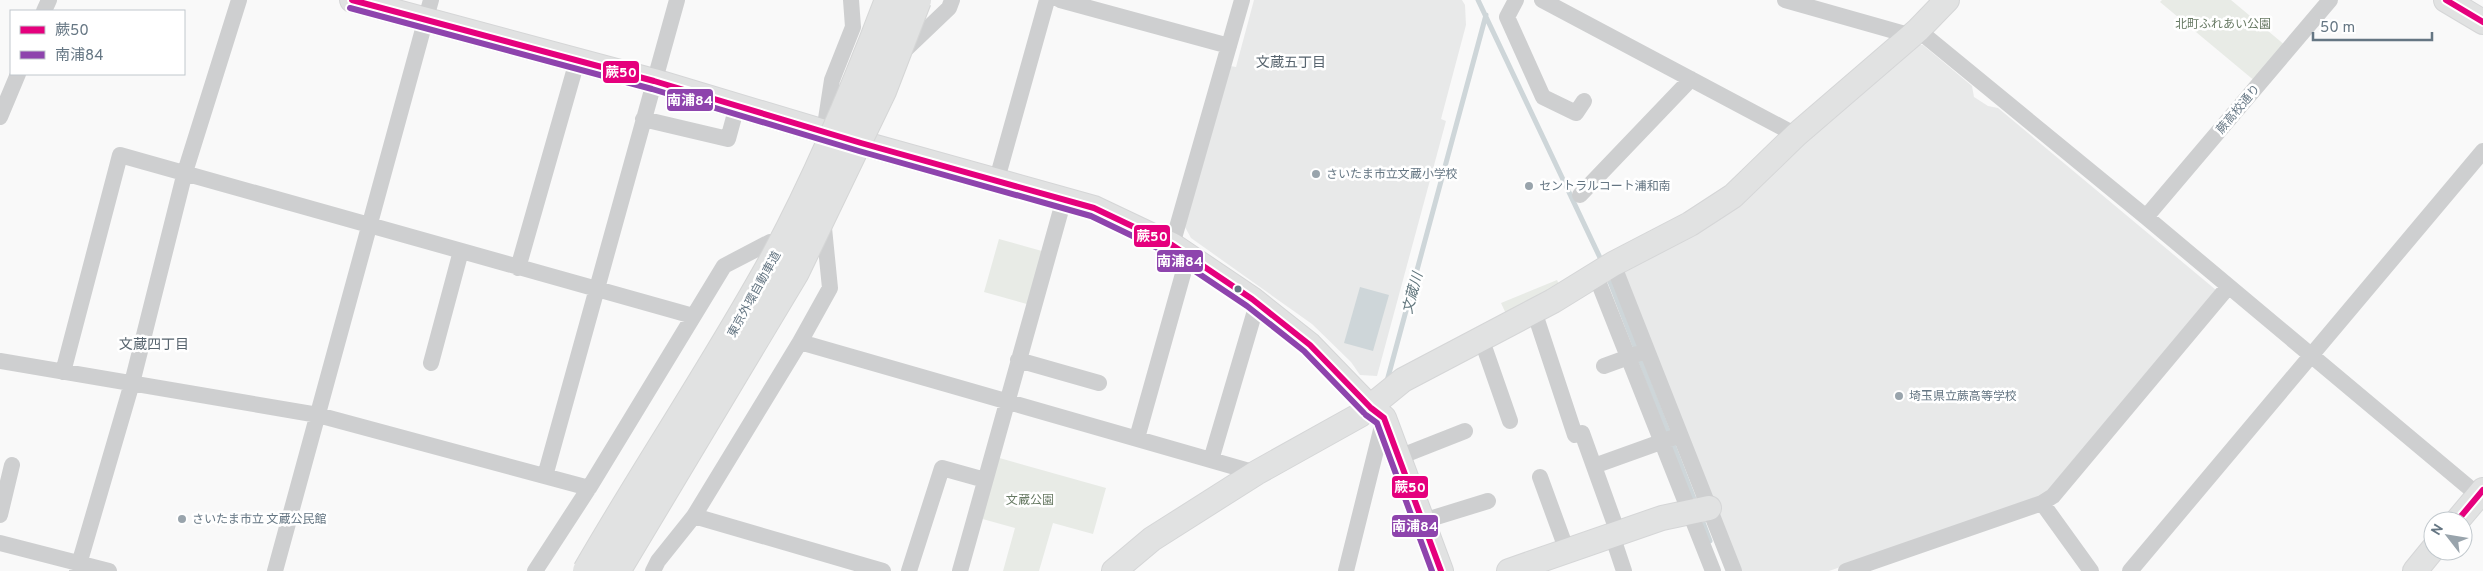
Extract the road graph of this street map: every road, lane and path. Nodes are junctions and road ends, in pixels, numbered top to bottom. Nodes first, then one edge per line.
1 (238, 0) edge
2 (352, 0) edge
3 (677, 0) edge
4 (852, 0) edge
5 (889, 0) edge
6 (918, 0) edge
7 (952, 0) edge
8 (1047, 0) edge
9 (1060, 0) edge
10 (1242, 0) edge
11 (1516, 0) edge
12 (1542, 0) edge
13 (1785, 0) edge
14 (1947, 0) edge
15 (2330, 0) edge
16 (2446, 0) edge
17 (429, 10) edge
18 (2483, 22) edge
19 (1915, 33) junction
20 (1229, 46) junction
21 (906, 49) dead end
22 (577, 61) junction
23 (18, 75) edge
24 (1691, 79) junction
25 (654, 81) junction
26 (1584, 101) dead end
27 (737, 106) junction
28 (0, 117) edge
29 (643, 118) junction
30 (824, 132) junction
31 (1796, 135) junction
32 (2483, 151) edge
33 (185, 172) junction
34 (996, 179) junction
35 (1580, 195) dead end
36 (1064, 199) junction
37 (823, 213) dead end
38 (2146, 217) junction
39 (369, 225) junction
40 (770, 242) dead end
41 (1180, 250) junction
42 (461, 251) junction
43 (518, 268) junction
44 (1604, 270) junction
45 (2228, 287) junction
46 (596, 290) junction
47 (1257, 304) junction
48 (1534, 311) junction
49 (693, 316) junction
50 (1481, 338) junction
51 (800, 342) junction
52 (1637, 354) junction
53 (2310, 356) junction
54 (1018, 360) junction
55 (0, 361) edge
56 (431, 363) dead end
57 (1604, 366) dead end
58 (64, 372) junction
59 (1099, 383) dead end
60 (132, 384) junction
61 (1664, 399) junction
62 (1006, 401) junction
63 (1380, 406) junction
64 (1648, 406) junction
65 (318, 415) junction
66 (1510, 421) dead end
67 (1464, 432) dead end
68 (1679, 436) junction
69 (1137, 438) junction
70 (1662, 442) junction
71 (1399, 457) junction
72 (1211, 460) junction
73 (12, 465) dead end
74 (1594, 466) junction
75 (1256, 473) junction
76 (545, 476) junction
77 (1540, 477) dead end
78 (984, 480) junction
79 (589, 488) junction
80 (2481, 495) edge
81 (1488, 501) dead end
82 (2042, 503) junction
83 (1699, 510) junction
84 (2466, 511) edge
85 (0, 515) edge
86 (694, 516) junction
87 (1423, 522) junction
88 (1615, 534) junction
89 (0, 543) edge
90 (1568, 551) junction
91 (2423, 561) edge
92 (78, 567) edge
93 (862, 568) edge
94 (109, 571) edge
95 (275, 571) edge
96 (535, 571) edge
97 (587, 571) edge
98 (616, 571) edge
99 (653, 571) edge
100 (883, 571) edge
101 (909, 571) edge
102 (960, 571) edge
103 (1114, 571) edge
104 (1346, 571) edge
105 (1441, 571) edge
106 (1509, 571) edge
107 (1624, 571) edge
108 (1713, 571) edge
109 (1734, 571) edge
110 (1846, 571) edge
111 (2091, 571) edge
112 (2130, 571) edge
113 (2415, 571) edge

1 - 33 street
2 - 17 street
3 - 25 street
4 - 30 street
5 - 97 highway, 東京外環自動車道, bridge
6 - 98 highway, 東京外環自動車道, bridge
7 - 21 street
8 - 34 street
9 - 20 street
10 - 20 street
11 - 26 street
12 - 24 street
13 - 19 street
14 - 19 street
15 - 38 street, 蕨高校通り
16 - 18 street
17 - 22 street
17 - 39 street
19 - 31 street
19 - 38 street
20 - 41 street
22 - 25 street
22 - 43 street
23 - 28 street
24 - 31 street
24 - 35 street
25 - 27 street
25 - 29 street
27 - 29 street
27 - 30 street
29 - 46 street
30 - 34 street
31 - 44 street
32 - 53 street
33 - 39 street
33 - 58 street
33 - 60 street
34 - 36 street
36 - 41 street
36 - 54 street
37 - 51 street
38 - 45 street
39 - 42 street
39 - 65 street
40 - 49 street
41 - 47 street
41 - 69 street
42 - 43 street
42 - 56 street
43 - 46 street
44 - 48 street
44 - 52 street
45 - 53 street
45 - 82 street
46 - 49 street
46 - 76 street
47 - 63 street
47 - 72 street
48 - 50 street
48 - 74 street
49 - 79 street
50 - 63 street
50 - 66 street
51 - 62 street
51 - 86 street
52 - 57 street
52 - 61 street
52 - 64 street
53 - 80 street
53 - 112 street
54 - 59 street
54 - 62 street
55 - 58 street
58 - 60 street
60 - 65 street
60 - 92 street
61 - 64 street
61 - 68 street
62 - 69 street
62 - 78 street
63 - 71 street
63 - 75 street
63 - 104 street
64 - 70 street
65 - 76 street
65 - 95 street
67 - 71 street
68 - 70 street
68 - 83 street
69 - 72 street
70 - 74 street
70 - 83 street
71 - 87 street
72 - 75 street
73 - 85 street
74 - 88 street
75 - 103 street
76 - 79 street
77 - 90 street
78 - 101 street
78 - 102 street
79 - 96 street
80 - 84 street
81 - 87 street
82 - 110 street
82 - 111 street
83 - 88 street
83 - 108 street
83 - 109 street
86 - 93 street
86 - 99 street
87 - 105 street
88 - 90 street
88 - 107 street
89 - 92 street
90 - 106 street
91 - 113 street
92 - 94 street
93 - 100 street

